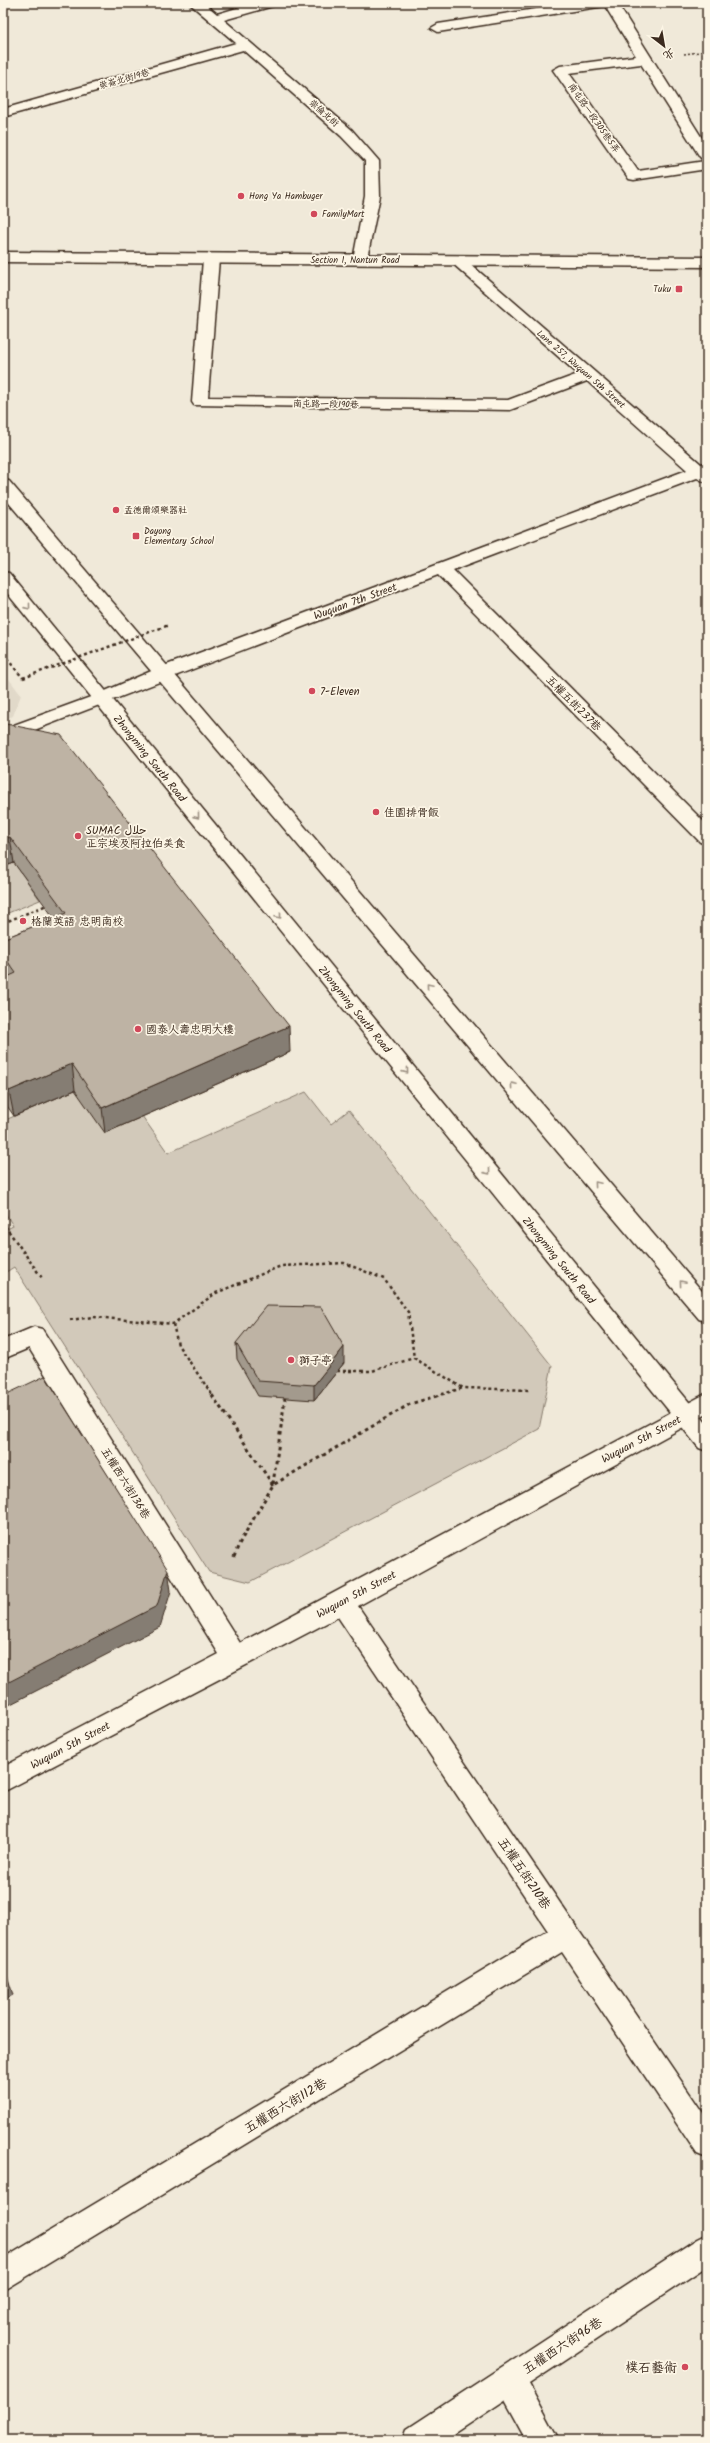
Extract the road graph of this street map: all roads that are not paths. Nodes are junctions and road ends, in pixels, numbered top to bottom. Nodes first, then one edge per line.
1 (196, 3) edge
2 (268, 3) edge
3 (603, 3) edge
4 (610, 3) edge
5 (214, 18) junction
6 (438, 28) dead end
7 (245, 45) junction
8 (645, 58) junction
9 (3, 113) edge
10 (707, 157) edge
11 (707, 165) edge
12 (3, 257) edge
13 (211, 259) junction
14 (456, 259) junction
15 (362, 260) junction
16 (707, 262) edge
17 (589, 375) junction
18 (704, 472) edge
19 (3, 485) edge
20 (441, 568) junction
21 (3, 577) edge
22 (162, 672) junction
23 (102, 699) junction
24 (3, 736) edge
25 (707, 837) edge
26 (707, 1313) edge
27 (3, 1350) edge
28 (707, 1403) edge
29 (685, 1415) junction
30 (707, 1441) edge
31 (342, 1602) junction
32 (236, 1658) junction
33 (3, 1780) edge
34 (566, 1935) junction
35 (707, 2144) edge
36 (707, 2250) edge
37 (3, 2276) edge
38 (510, 2379) junction
39 (418, 2440) edge
40 (544, 2440) edge

1 - 5 main road, 崇倫北街
2 - 5 main road
3 - 6 main road
4 - 8 main road
5 - 7 main road, 崇倫北街
7 - 9 main road, 崇崙北街19巷
7 - 15 main road, 崇倫北街
8 - 10 main road
8 - 11 main road, 南屯路一段305巷5弄
12 - 13 main road, Section 1, Nantun Road
13 - 15 main road, Section 1, Nantun Road
13 - 17 main road, 南屯路一段190巷
14 - 15 main road, Section 1, Nantun Road
14 - 16 main road, Section 1, Nantun Road
14 - 17 main road, Lane 257, Wuquan 5th Street
17 - 18 main road, Lane 257, Wuquan 5th Street
18 - 20 main road, Wuquan 7th Street
19 - 22 main road
20 - 22 main road, Wuquan 7th Street
20 - 25 main road, 五權五街237巷
21 -> 23 main road, Zhongming South Road
22 - 23 main road, Wuquan 7th Street
26 -> 22 main road
23 - 24 main road, Wuquan 7th Street
23 -> 29 main road, Zhongming South Road
27 - 32 main road, 五權西六街136巷
28 - 29 main road, Wuquan 5th Street
29 - 30 main road, Zhongming South Road
29 - 31 main road, Wuquan 5th Street
31 - 32 main road, Wuquan 5th Street
31 - 34 main road, 五權五街210巷
32 - 33 main road, Wuquan 5th Street
34 - 35 main road, 五權五街210巷
34 - 37 main road, 五權西六街112巷
36 - 38 main road, 五權西六街96巷
38 - 39 main road, 五權西六街96巷
38 - 40 main road

